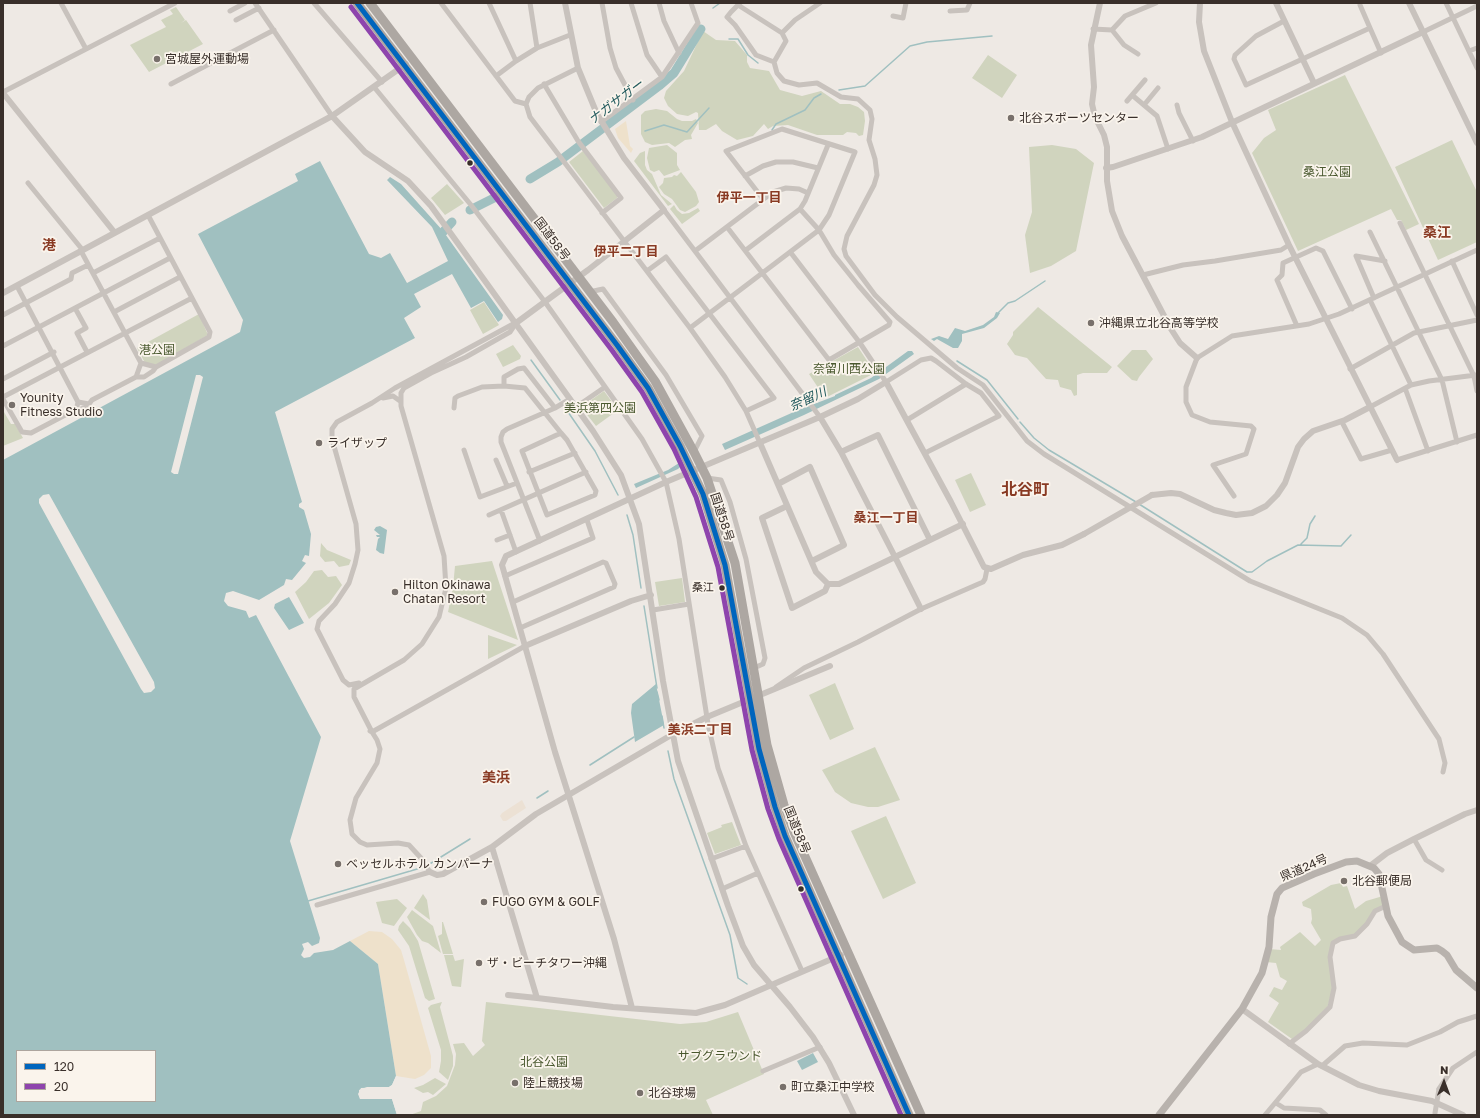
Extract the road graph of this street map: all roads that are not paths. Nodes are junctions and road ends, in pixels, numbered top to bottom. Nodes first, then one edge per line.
1 (61, 3) edge
2 (175, 3) edge
3 (245, 3) edge
4 (256, 3) edge
5 (314, 3) edge
6 (357, 3) edge
7 (370, 3) edge
8 (440, 3) edge
9 (489, 3) edge
10 (530, 3) edge
11 (565, 3) edge
12 (602, 3) edge
13 (631, 3) edge
14 (659, 3) edge
15 (691, 3) edge
16 (820, 3) edge
17 (906, 3) edge
18 (970, 3) edge
19 (1100, 3) edge
20 (1156, 3) edge
21 (1200, 3) edge
22 (1276, 3) edge
23 (1410, 3) edge
24 (1446, 3) edge
25 (739, 4) edge
26 (1360, 5) dead end
27 (1477, 6) edge
28 (259, 8) junction
29 (230, 11) dead end
30 (950, 11) dead end
31 (893, 16) dead end
32 (1454, 18) junction
33 (236, 20) dead end
34 (1284, 21) junction
35 (1370, 28) junction
36 (1093, 29) junction
37 (274, 30) junction
38 (1112, 30) junction
39 (1423, 32) junction
40 (782, 33) junction
41 (570, 35) junction
42 (537, 48) junction
43 (1477, 48) edge
44 (86, 49) junction
45 (1470, 51) junction
46 (679, 53) junction
47 (1381, 53) junction
48 (1138, 54) dead end
49 (412, 59) junction
50 (1302, 59) junction
51 (516, 61) junction
52 (774, 62) junction
53 (404, 65) junction
54 (578, 68) junction
55 (1477, 68) edge
56 (496, 76) junction
57 (662, 77) junction
58 (1145, 80) dead end
59 (382, 82) junction
60 (1314, 83) junction
61 (171, 84) dead end
62 (544, 84) junction
63 (374, 87) junction
64 (1158, 88) dead end
65 (3, 92) edge
66 (1132, 95) junction
67 (633, 100) junction
68 (1127, 101) dead end
69 (526, 104) junction
70 (1144, 105) junction
71 (1177, 105) dead end
72 (332, 116) junction
73 (1232, 122) junction
74 (602, 123) junction
75 (1193, 140) junction
76 (1477, 143) edge
77 (828, 145) junction
78 (1168, 149) junction
79 (818, 168) junction
80 (1106, 168) junction
81 (745, 176) junction
82 (28, 183) dead end
83 (808, 193) junction
84 (763, 199) junction
85 (800, 209) junction
86 (664, 210) junction
87 (602, 213) junction
88 (148, 215) junction
89 (1400, 223) dead end
90 (727, 227) junction
91 (819, 230) junction
92 (1370, 232) dead end
93 (115, 233) junction
94 (160, 238) junction
95 (624, 242) junction
96 (1289, 245) junction
97 (746, 250) junction
98 (1477, 250) edge
99 (81, 251) junction
100 (694, 251) junction
101 (791, 253) junction
102 (170, 258) junction
103 (1295, 258) junction
104 (1385, 261) junction
105 (1452, 261) junction
106 (88, 264) junction
107 (647, 271) junction
108 (93, 273) junction
109 (763, 274) junction
110 (1425, 274) junction
111 (1143, 275) junction
112 (180, 277) junction
113 (574, 280) junction
114 (17, 286) junction
115 (1398, 287) junction
116 (103, 292) junction
117 (589, 292) junction
118 (3, 293) edge
119 (192, 298) junction
120 (731, 298) junction
121 (1372, 299) junction
122 (26, 302) junction
123 (545, 302) junction
124 (75, 308) junction
125 (1352, 309) junction
126 (114, 312) junction
127 (3, 314) edge
128 (710, 314) junction
129 (1477, 315) edge
130 (1324, 318) junction
131 (1477, 320) edge
132 (516, 323) junction
133 (1449, 325) junction
134 (1297, 326) junction
135 (40, 327) junction
136 (690, 328) junction
137 (124, 332) junction
138 (1419, 332) junction
139 (860, 343) junction
140 (1392, 345) junction
141 (3, 346) edge
142 (54, 352) junction
143 (87, 352) junction
144 (1197, 358) junction
145 (141, 363) junction
146 (61, 366) junction
147 (156, 367) junction
148 (1350, 369) junction
149 (1476, 376) edge
150 (136, 377) junction
151 (3, 379) edge
152 (885, 380) junction
153 (1442, 380) junction
154 (966, 384) junction
155 (1411, 385) junction
156 (504, 386) junction
157 (606, 387) junction
158 (1405, 388) junction
159 (1477, 391) edge
160 (3, 398) edge
161 (570, 399) junction
162 (400, 401) junction
163 (78, 402) junction
164 (374, 403) junction
165 (89, 404) junction
166 (576, 407) junction
167 (1370, 407) junction
168 (454, 408) dead end
169 (555, 408) junction
170 (76, 411) junction
171 (746, 411) junction
172 (546, 413) junction
173 (818, 414) junction
174 (907, 420) junction
175 (1343, 424) dead end
176 (561, 433) junction
177 (1477, 435) edge
178 (1457, 442) junction
179 (760, 443) junction
180 (464, 450) dead end
181 (1392, 450) junction
182 (1428, 451) junction
183 (694, 452) junction
184 (842, 452) junction
185 (575, 453) junction
186 (925, 453) junction
187 (496, 460) dead end
188 (1397, 460) joint
189 (697, 470) junction
190 (529, 472) junction
191 (586, 472) junction
192 (707, 478) junction
193 (666, 482) junction
194 (517, 483) junction
195 (778, 484) junction
196 (507, 486) junction
197 (537, 494) junction
198 (1234, 496) dead end
199 (524, 500) junction
200 (631, 500) junction
201 (787, 506) junction
202 (500, 510) junction
203 (489, 515) dead end
204 (587, 520) junction
205 (962, 524) junction
206 (510, 535) junction
207 (497, 540) dead end
208 (930, 540) junction
209 (540, 541) junction
210 (516, 552) junction
211 (895, 557) junction
212 (812, 561) junction
213 (987, 569) junction
214 (505, 576) junction
215 (828, 584) junction
216 (651, 595) junction
217 (512, 602) junction
218 (689, 604) junction
219 (921, 609) junction
220 (653, 610) junction
221 (520, 628) junction
222 (525, 646) junction
223 (830, 666) dead end
224 (754, 668) junction
225 (376, 675) junction
226 (349, 684) junction
227 (770, 691) junction
228 (759, 696) junction
229 (750, 699) junction
230 (707, 717) junction
231 (371, 732) junction
232 (672, 734) junction
233 (1443, 772) dead end
234 (568, 794) junction
235 (1477, 810) edge
236 (1414, 839) junction
237 (492, 846) junction
238 (746, 846) junction
239 (711, 859) junction
240 (1370, 866) junction
241 (1442, 870) dead end
242 (430, 872) junction
243 (758, 874) junction
244 (722, 889) junction
245 (317, 905) dead end
246 (1386, 906) junction
247 (847, 952) junction
248 (838, 956) junction
249 (802, 971) junction
250 (770, 986) junction
251 (1477, 988) edge
252 (508, 995) dead end
253 (537, 998) junction
254 (632, 1008) junction
255 (1242, 1009) junction
256 (1477, 1016) edge
257 (1289, 1044) junction
258 (820, 1047) junction
259 (1477, 1052) edge
260 (1320, 1065) junction
261 (763, 1071) dead end
262 (1276, 1103) junction
263 (1434, 1114) edge
264 (854, 1115) edge
265 (909, 1115) edge
266 (921, 1115) edge
267 (1159, 1115) edge
268 (1265, 1115) edge
269 (1326, 1115) edge
270 (1463, 1115) edge

1 - 44 street
2 - 44 street
3 - 29 street
4 - 28 street
5 - 59 street
6 - 53 highway, 国道58号
7 - 49 highway, 国道58号
8 - 56 street
9 - 51 street
10 - 42 street
11 - 41 street
12 - 67 street
13 - 57 street
14 - 46 street
15 - 46 street
16 - 40 street
17 - 31 street
18 - 30 street
19 - 36 street
20 - 38 street
21 - 73 street
22 - 34 street
23 - 39 street
24 - 32 street
25 - 40 street
25 - 52 street
26 - 35 street
27 - 32 street
28 - 33 street
28 - 37 street
32 - 39 street
32 - 45 street
34 - 50 street
34 - 50 street
35 - 47 street
35 - 50 street
36 - 38 street
36 - 80 street
37 - 61 street
37 - 72 street
38 - 48 street
39 - 47 street
39 - 76 street
40 - 52 street
41 - 42 street
41 - 54 street
42 - 51 street
43 - 45 street
44 - 65 street
45 - 55 street
46 - 57 street
47 - 60 street
49 - 53 street
49 - 113 highway, 国道58号
50 - 60 street
51 - 56 street
52 - 233 street
53 - 59 street
53 - 113 highway, 国道58号
54 - 62 street
54 - 74 street
56 - 69 street
57 - 67 street
58 - 66 street
59 - 63 street
60 - 73 street
62 - 69 street
62 - 87 street
63 - 72 street
63 - 123 street
64 - 70 street
65 - 93 street
66 - 68 street
66 - 70 street
67 - 74 street
69 - 87 street
70 - 78 street
71 - 75 street
72 - 88 street
72 - 132 street
73 - 75 street
73 - 96 street
74 - 86 street
75 - 78 street
77 - 79 street
77 - 81 street
77 - 91 street
78 - 80 street
79 - 81 street
79 - 83 street
80 - 111 street
81 - 84 street
82 - 99 street
83 - 84 street
83 - 85 street
84 - 90 street
85 - 91 street
85 - 97 street
86 - 95 street
86 - 100 street
87 - 95 street
88 - 93 street
88 - 94 street
89 - 110 street
90 - 97 street
90 - 100 street
91 - 101 street
91 - 139 street
92 - 104 street
93 - 99 street
94 - 102 street
94 - 108 street
95 - 107 street
95 - 113 street
96 - 103 street
96 - 111 street
97 - 109 street
98 - 105 street
99 - 106 street
99 - 114 street
100 - 120 street
101 - 109 street
101 - 139 street
102 - 112 street
102 - 116 street
103 - 125 street
103 - 130 street
103 - 134 street
104 - 115 street
104 - 121 street
105 - 110 street
105 - 129 street
106 - 108 street
106 - 122 street
107 - 128 street
107 - 136 street
108 - 116 street
109 - 120 street
109 - 139 street
110 - 115 street
110 - 133 street
111 - 144 street
112 - 119 street
112 - 126 street
113 - 117 highway, 国道58号
113 - 123 street
113 - 189 highway, 国道58号
114 - 118 street
114 - 122 street
115 - 121 street
115 - 138 street
116 - 124 street
116 - 126 street
117 - 183 highway, 国道58号
117 - 183 street
119 - 137 street
119 - 147 street
120 - 128 street
120 - 173 street
121 - 125 street
121 - 140 street
122 - 127 street
122 - 135 street
123 - 132 street
123 - 157 street
124 - 135 street
124 - 143 street
125 - 130 street
126 - 137 street
128 - 136 street
128 - 171 street
130 - 134 street
130 - 148 street
131 - 133 street
132 - 161 street
132 - 162 street
132 - 164 street
133 - 138 street
133 - 149 street
134 - 144 street
135 - 141 street
135 - 142 street
136 - 171 street
137 - 143 street
137 - 145 street
138 - 140 street
138 - 153 street
139 - 152 street
140 - 148 street
140 - 155 street
142 - 146 street
142 - 151 street
143 - 146 street
144 - 198 street
145 - 147 street
145 - 150 street
146 - 160 street
146 - 163 street
147 - 150 street
148 - 167 street
149 - 153 street
149 - 159 street
150 - 165 street
152 - 154 street
152 - 173 street
152 - 174 street
153 - 155 street
153 - 178 street
154 - 174 street
154 - 186 street
155 - 158 street
156 - 168 street
156 - 169 street
156 - 172 street
157 - 166 street
157 - 193 street
158 - 167 street
158 - 182 street
160 - 170 street
161 - 166 street
161 - 169 street
162 - 164 street
162 - 225 street
163 - 165 street
163 - 170 street
164 - 226 street
165 - 170 street
166 - 200 street
167 - 181 street
167 - 213 street, bridge
169 - 172 street
171 - 179 street
172 - 176 street
172 - 194 street
173 - 179 street
173 - 184 street
174 - 186 street
175 - 181 street
176 - 185 street
176 - 190 street
177 - 178 street
178 - 182 street
179 - 189 street
179 - 195 street
180 - 196 street
181 - 188 street
182 - 188 street
183 - 189 highway, 国道58号
184 - 208 street
184 - 211 street
185 - 190 street
185 - 191 street
186 - 205 street
187 - 196 street
189 - 192 highway, 国道58号
189 - 193 street
189 - 229 highway, 国道58号
190 - 197 street
191 - 197 street
191 - 197 street
192 - 224 highway, 国道58号
192 - 224 street
193 - 200 street
193 - 218 street
194 - 196 street
194 - 199 street
195 - 201 street
195 - 212 street
197 - 199 street
199 - 202 street
199 - 209 street
200 - 204 street
200 - 216 street
201 - 212 street
201 - 215 street
202 - 203 street
202 - 206 street
204 - 209 street
204 - 214 street
205 - 208 street
205 - 213 street
206 - 207 street
206 - 210 street
208 - 211 street
209 - 210 street
210 - 214 street
211 - 215 street
211 - 219 street
212 - 215 street
213 - 219 street
214 - 217 street
216 - 220 street
216 - 222 street
217 - 221 street
217 - 221 street
218 - 220 street
218 - 230 street
219 - 227 street
220 - 232 street
221 - 222 street
222 - 231 street
222 - 234 street
223 - 227 street
224 - 228 highway, 国道58号
225 - 226 street
225 - 231 street
226 - 231 street
227 - 228 street
228 - 229 street
228 - 247 highway, 国道58号
229 - 230 street
229 - 248 highway, 国道58号
230 - 232 street
230 - 238 street
231 - 242 street
232 - 234 street
232 - 239 street
234 - 237 street
234 - 254 street
235 - 236 street
236 - 240 street
236 - 241 street
237 - 242 street
237 - 253 street
238 - 239 street
238 - 243 street
239 - 244 street
240 - 246 main road
240 - 255 main road, 県道24号
242 - 245 street
243 - 244 street
243 - 249 street
244 - 250 street
246 - 251 main road
246 - 257 street
247 - 248 street
247 - 266 highway, 国道58号
248 - 249 street
248 - 265 highway, 国道58号
249 - 250 street
250 - 254 street
250 - 258 street
252 - 253 street
253 - 254 street
255 - 257 street
255 - 267 main road, 県道24号
256 - 260 street
257 - 260 street
258 - 261 street
258 - 264 street
259 - 263 street, bridge
260 - 262 street
260 - 270 street
262 - 268 street
262 - 269 street

